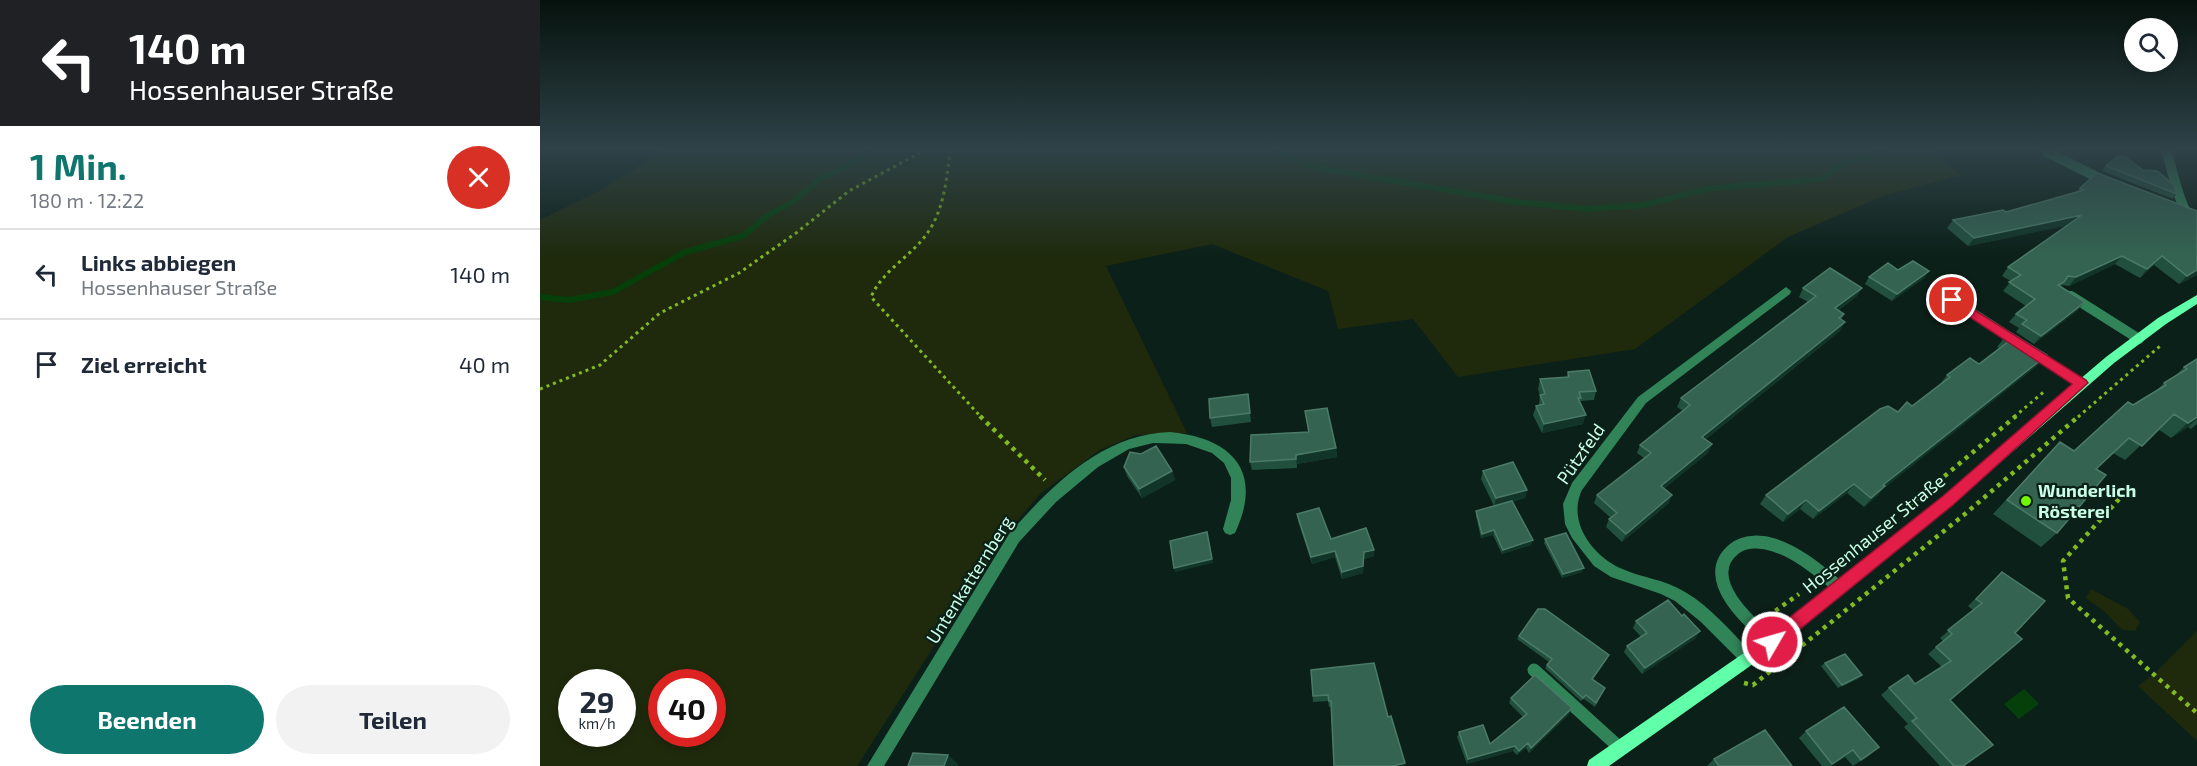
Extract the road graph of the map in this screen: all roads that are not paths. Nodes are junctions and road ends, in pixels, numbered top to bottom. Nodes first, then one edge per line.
1 (2177, 186) edge
2 (2181, 210) joint
3 (2197, 218) edge
4 (1786, 291) dead end
5 (2064, 291) edge
6 (2197, 299) edge
7 (1952, 300) dead end
8 (2139, 339) junction
9 (2081, 383) junction
10 (1230, 529) dead end
11 (1840, 588) junction
12 (1772, 642) junction
13 (1748, 659) junction
14 (1534, 670) dead end
15 (1619, 747) junction
16 (875, 766) edge
17 (1595, 766) edge

1 - 2 lane
2 - 3 street
4 - 13 street, Pützfeld
5 - 8 lane
6 - 8 street, Hossenhauser Straße
7 - 9 lane
8 - 9 street, Hossenhauser Straße
9 - 11 street, Hossenhauser Straße
10 - 16 street, Untenkatternberg
11 - 12 street, Hossenhauser Straße
11 - 12 lane
12 - 13 street, Hossenhauser Straße
13 - 15 street, Hossenhauser Straße
14 - 15 lane
15 - 17 street, Hossenhauser Straße

